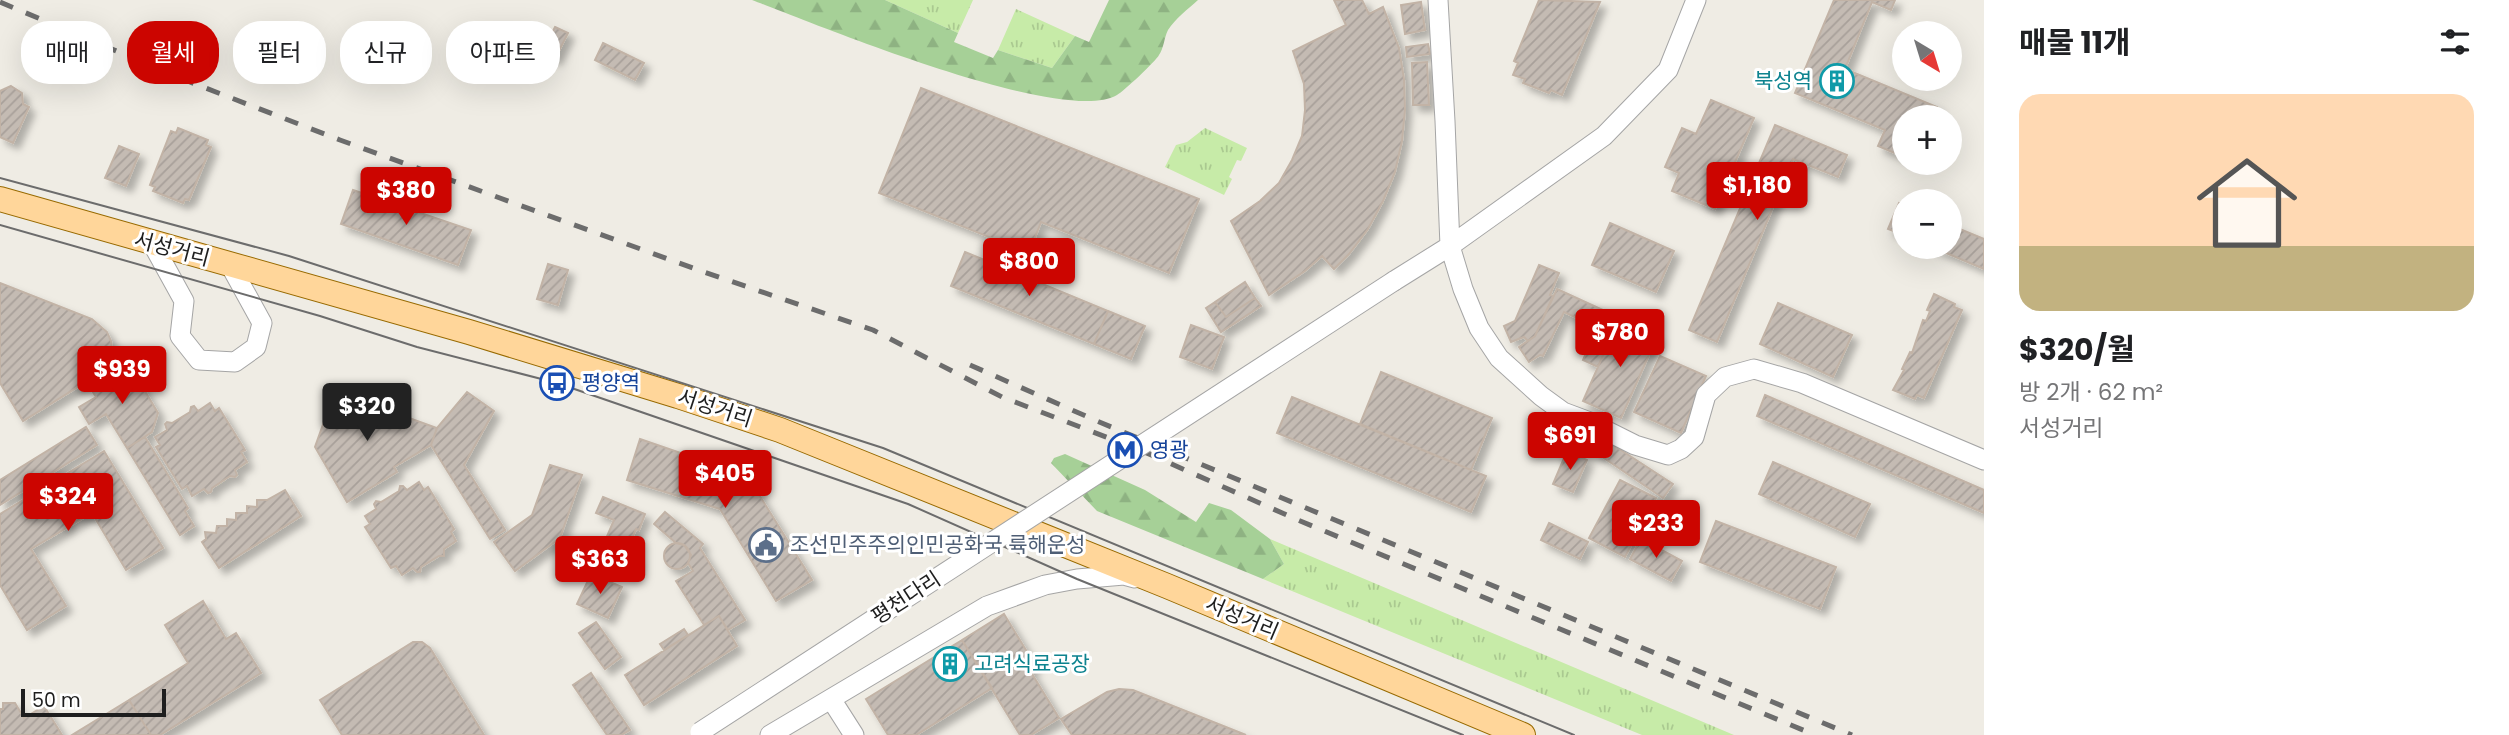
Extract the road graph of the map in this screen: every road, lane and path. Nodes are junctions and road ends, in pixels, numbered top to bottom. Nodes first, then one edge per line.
1 (1438, 0) edge
2 (1696, 0) edge
3 (0, 199) edge
4 (152, 243) junction
5 (1450, 246) junction
6 (230, 265) junction
7 (1984, 460) edge
8 (1167, 586) junction
9 (831, 699) junction
10 (697, 733) edge
11 (770, 735) edge
12 (854, 735) edge
13 (1523, 735) edge

1 - 5 street
2 - 5 street, 평천다리
3 - 4 main road, 서성거리
4 - 6 main road, 서성거리
4 - 6 street
5 - 7 street
5 - 10 street, 평천다리, bridge
6 - 8 main road, 서성거리
8 - 9 street
8 - 13 main road, 서성거리
9 - 11 street
9 - 12 street

